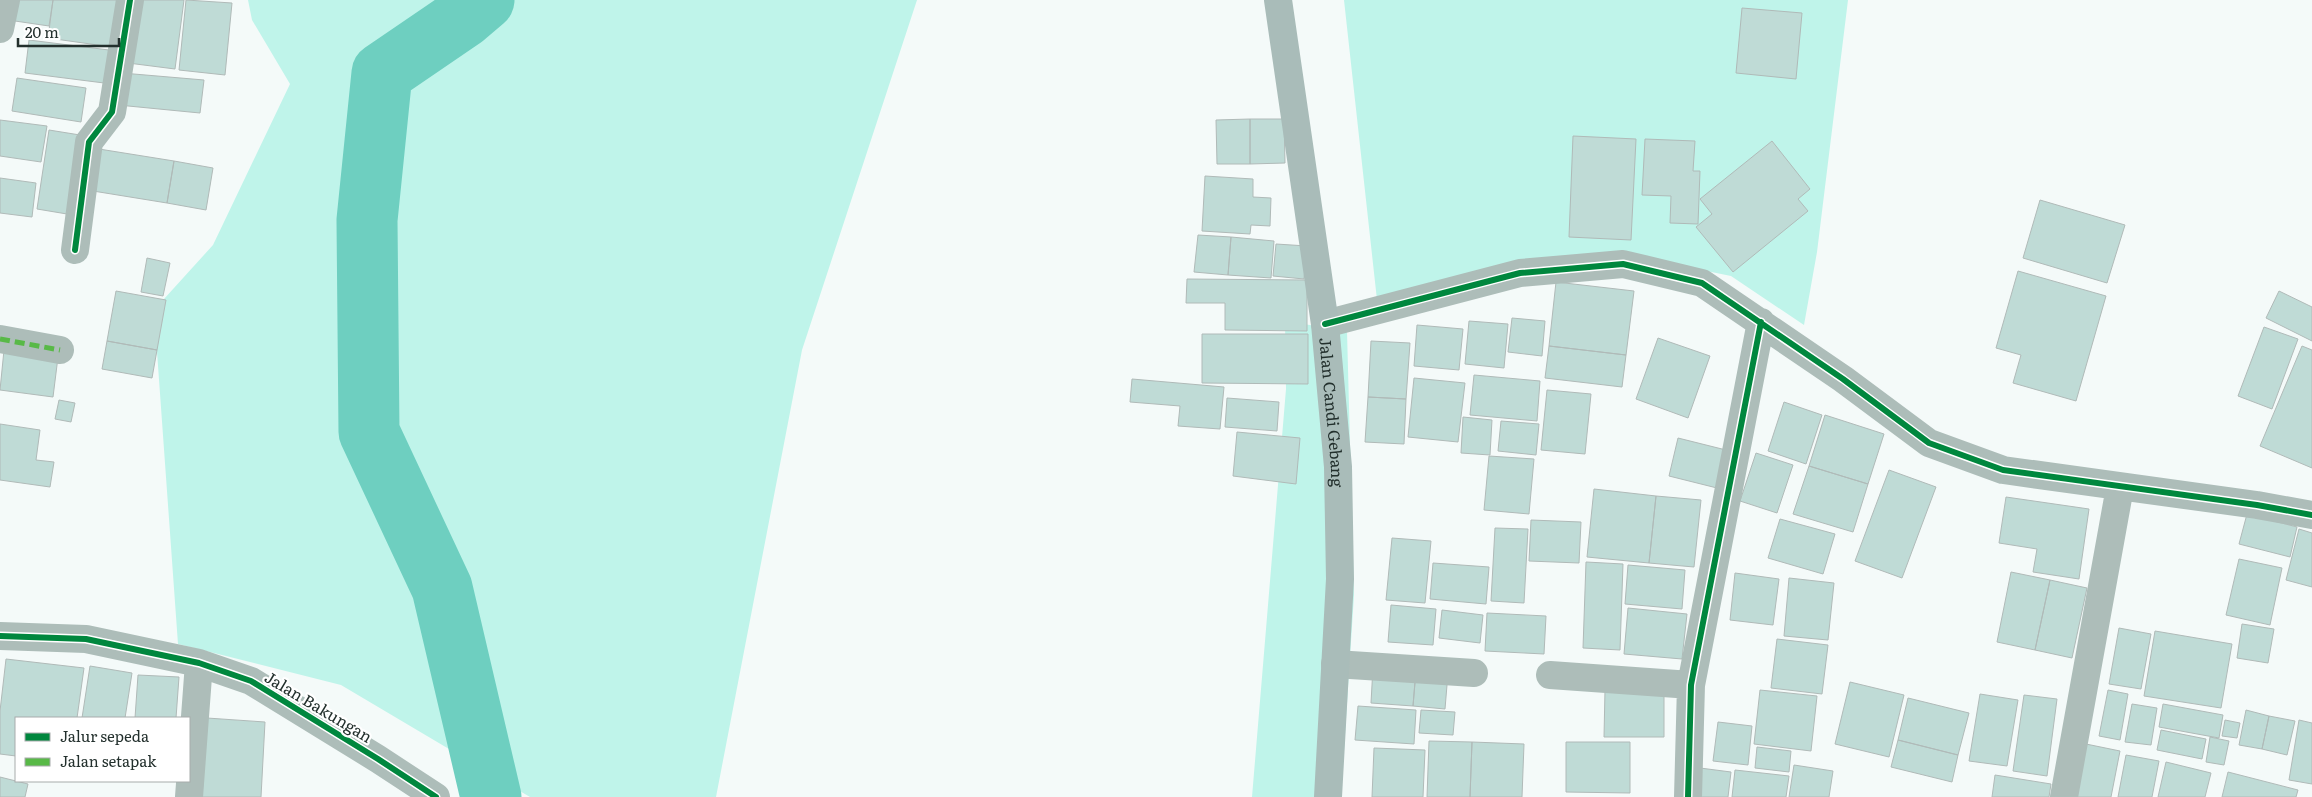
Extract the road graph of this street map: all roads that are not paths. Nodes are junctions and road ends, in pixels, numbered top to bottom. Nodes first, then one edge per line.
1 (6, 0) edge
2 (130, 0) edge
3 (1278, 0) edge
4 (0, 29) edge
5 (75, 250) dead end
6 (1761, 322) junction
7 (1325, 324) junction
8 (0, 339) edge
9 (60, 350) dead end
10 (2120, 487) junction
11 (2312, 515) edge
12 (0, 636) edge
13 (199, 663) junction
14 (1335, 664) junction
15 (1474, 673) dead end
16 (1550, 674) dead end
17 (1691, 685) junction
18 (189, 797) edge
19 (436, 797) edge
20 (1328, 797) edge
21 (1688, 797) edge
22 (2064, 797) edge

1 - 4 street
2 - 5 street
3 - 7 main road, Jalan Candi Gebang
6 - 7 street
6 - 10 street
6 - 17 street
7 - 14 main road, Jalan Candi Gebang
8 - 9 street
10 - 11 street
10 - 22 street
12 - 13 street, Jalan Bakungan
13 - 18 street
13 - 19 street, Jalan Bakungan
14 - 15 street
14 - 20 main road, Jalan Candi Gebang
16 - 17 street
17 - 21 street

